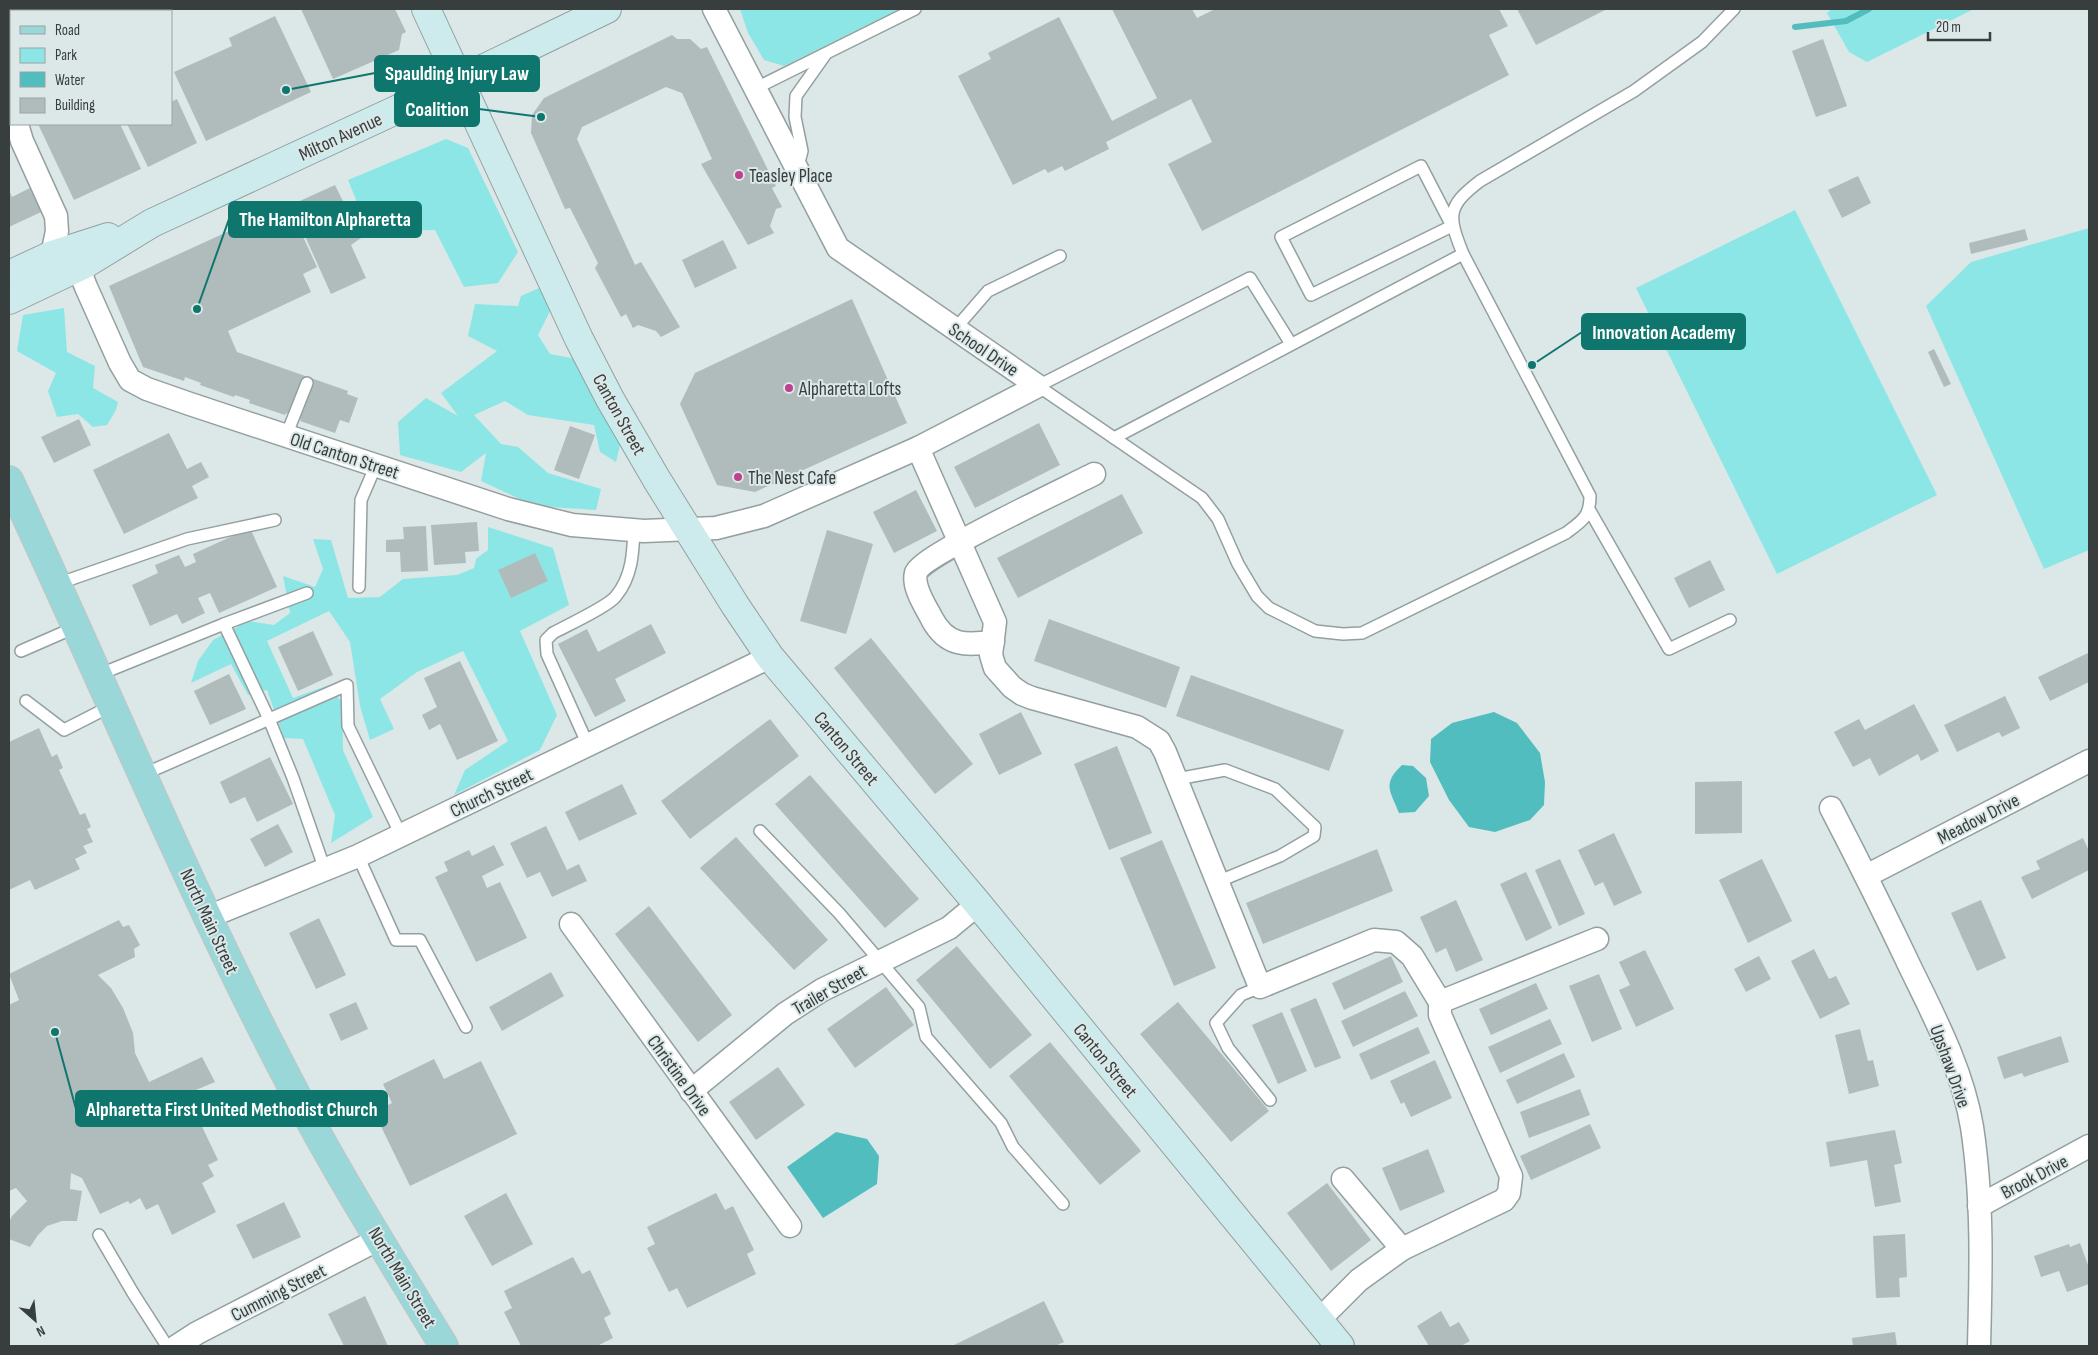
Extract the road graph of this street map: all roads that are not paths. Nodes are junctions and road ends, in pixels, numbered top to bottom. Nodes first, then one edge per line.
1 (426, 9) edge
2 (608, 9) edge
3 (714, 9) edge
4 (915, 9) edge
5 (1734, 9) edge
6 (825, 54) junction
7 (460, 80) junction
8 (756, 88) junction
9 (17, 125) edge
10 (797, 168) junction
11 (152, 223) junction
12 (1452, 226) junction
13 (52, 254) junction
14 (1463, 254) junction
15 (1060, 256) dead end
16 (85, 264) junction
17 (9, 275) edge
18 (9, 300) edge
19 (955, 329) junction
20 (1291, 344) junction
21 (307, 383) dead end
22 (1038, 386) junction
23 (286, 436) junction
24 (1114, 438) junction
25 (918, 448) junction
26 (376, 465) junction
27 (1094, 474) dead end
28 (9, 480) edge
29 (14, 507) edge
30 (1590, 510) junction
31 (274, 520) dead end
32 (688, 529) junction
33 (634, 530) junction
34 (960, 542) junction
35 (57, 584) junction
36 (359, 586) dead end
37 (307, 593) dead end
38 (1730, 620) dead end
39 (224, 624) junction
40 (76, 627) junction
41 (993, 642) junction
42 (21, 650) dead end
43 (770, 657) junction
44 (98, 675) junction
45 (26, 701) dead end
46 (111, 706) junction
47 (268, 720) junction
48 (588, 745) junction
49 (2089, 761) edge
50 (142, 774) junction
51 (1177, 779) junction
52 (1831, 808) dead end
53 (760, 831) dead end
54 (401, 835) junction
55 (358, 856) junction
56 (325, 870) junction
57 (1866, 876) junction
58 (1218, 882) junction
59 (978, 904) junction
60 (208, 917) junction
61 (571, 924) dead end
62 (1597, 939) dead end
63 (879, 961) junction
64 (1260, 988) junction
65 (1440, 1002) junction
66 (466, 1027) dead end
67 (691, 1091) junction
68 (1270, 1100) dead end
69 (2089, 1146) edge
70 (1343, 1179) dead end
71 (1063, 1204) dead end
72 (1979, 1206) junction
73 (790, 1226) dead end
74 (99, 1235) dead end
75 (379, 1239) junction
76 (1402, 1249) junction
77 (1319, 1320) junction
78 (200, 1340) edge
79 (167, 1346) edge
80 (177, 1346) edge
81 (444, 1346) edge
82 (1340, 1346) edge
83 (1979, 1346) edge

1 - 7 street, Canton Street
2 - 7 street, Milton Avenue
3 - 8 street, School Drive
4 - 6 lane
5 - 12 lane
6 - 8 lane
6 - 10 lane
7 - 11 street, Milton Avenue
7 - 32 street, Canton Street
8 - 10 street, School Drive
9 - 13 street
10 - 19 street, School Drive
11 - 13 street, Milton Avenue
11 - 16 street, Milton Avenue
12 - 12 lane
12 - 14 lane
13 - 17 street, Milton Avenue
14 - 20 lane
14 - 30 lane
15 - 19 lane
16 - 18 street, Milton Avenue
16 - 23 street, Old Canton Street
19 - 22 street, School Drive
20 - 22 lane
20 - 24 lane
21 - 23 lane
22 - 24 lane
22 - 25 street, School Drive
23 - 26 street, Old Canton Street
24 - 30 lane
25 - 32 street, School Drive
25 - 34 street
26 - 33 street, Old Canton Street
26 - 36 lane
27 - 34 street
28 - 29 main road, North Main Street
29 - 35 main road, North Main Street
30 - 38 lane
31 - 35 lane
32 - 33 street, Old Canton Street
32 - 43 street, Canton Street
33 - 48 lane
34 - 41 street
34 - 41 street
35 - 40 main road, North Main Street
37 - 39 lane
39 - 44 lane
39 - 47 lane
40 - 42 lane
40 - 44 main road, North Main Street
41 - 51 street
43 - 48 street, Church Street
43 - 59 street, Canton Street
44 - 46 main road, North Main Street
45 - 46 lane
46 - 50 main road, North Main Street
47 - 50 lane
47 - 54 lane
47 - 56 lane
48 - 54 street, Church Street
49 - 57 street, Meadow Drive
50 - 60 main road, North Main Street
51 - 58 street
51 - 58 lane
52 - 57 street, Upshaw Drive
53 - 63 lane
54 - 55 street, Church Street
55 - 56 street, Church Street
55 - 66 lane
56 - 60 street, Church Street
57 - 72 street, Upshaw Drive
58 - 64 street
59 - 63 street, Trailer Street
59 - 77 street, Canton Street
60 - 75 main road, North Main Street
61 - 67 street, Christine Drive
62 - 65 street
63 - 67 street, Trailer Street
63 - 71 lane
64 - 65 street
64 - 68 lane
65 - 76 street
67 - 73 street, Christine Drive
69 - 72 street, Brook Drive
70 - 76 street
72 - 83 street, Upshaw Drive
74 - 79 lane
75 - 78 street, Cumming Street
75 - 81 main road, North Main Street
76 - 77 street
77 - 82 street, Canton Street
78 - 80 street, Cumming Street

